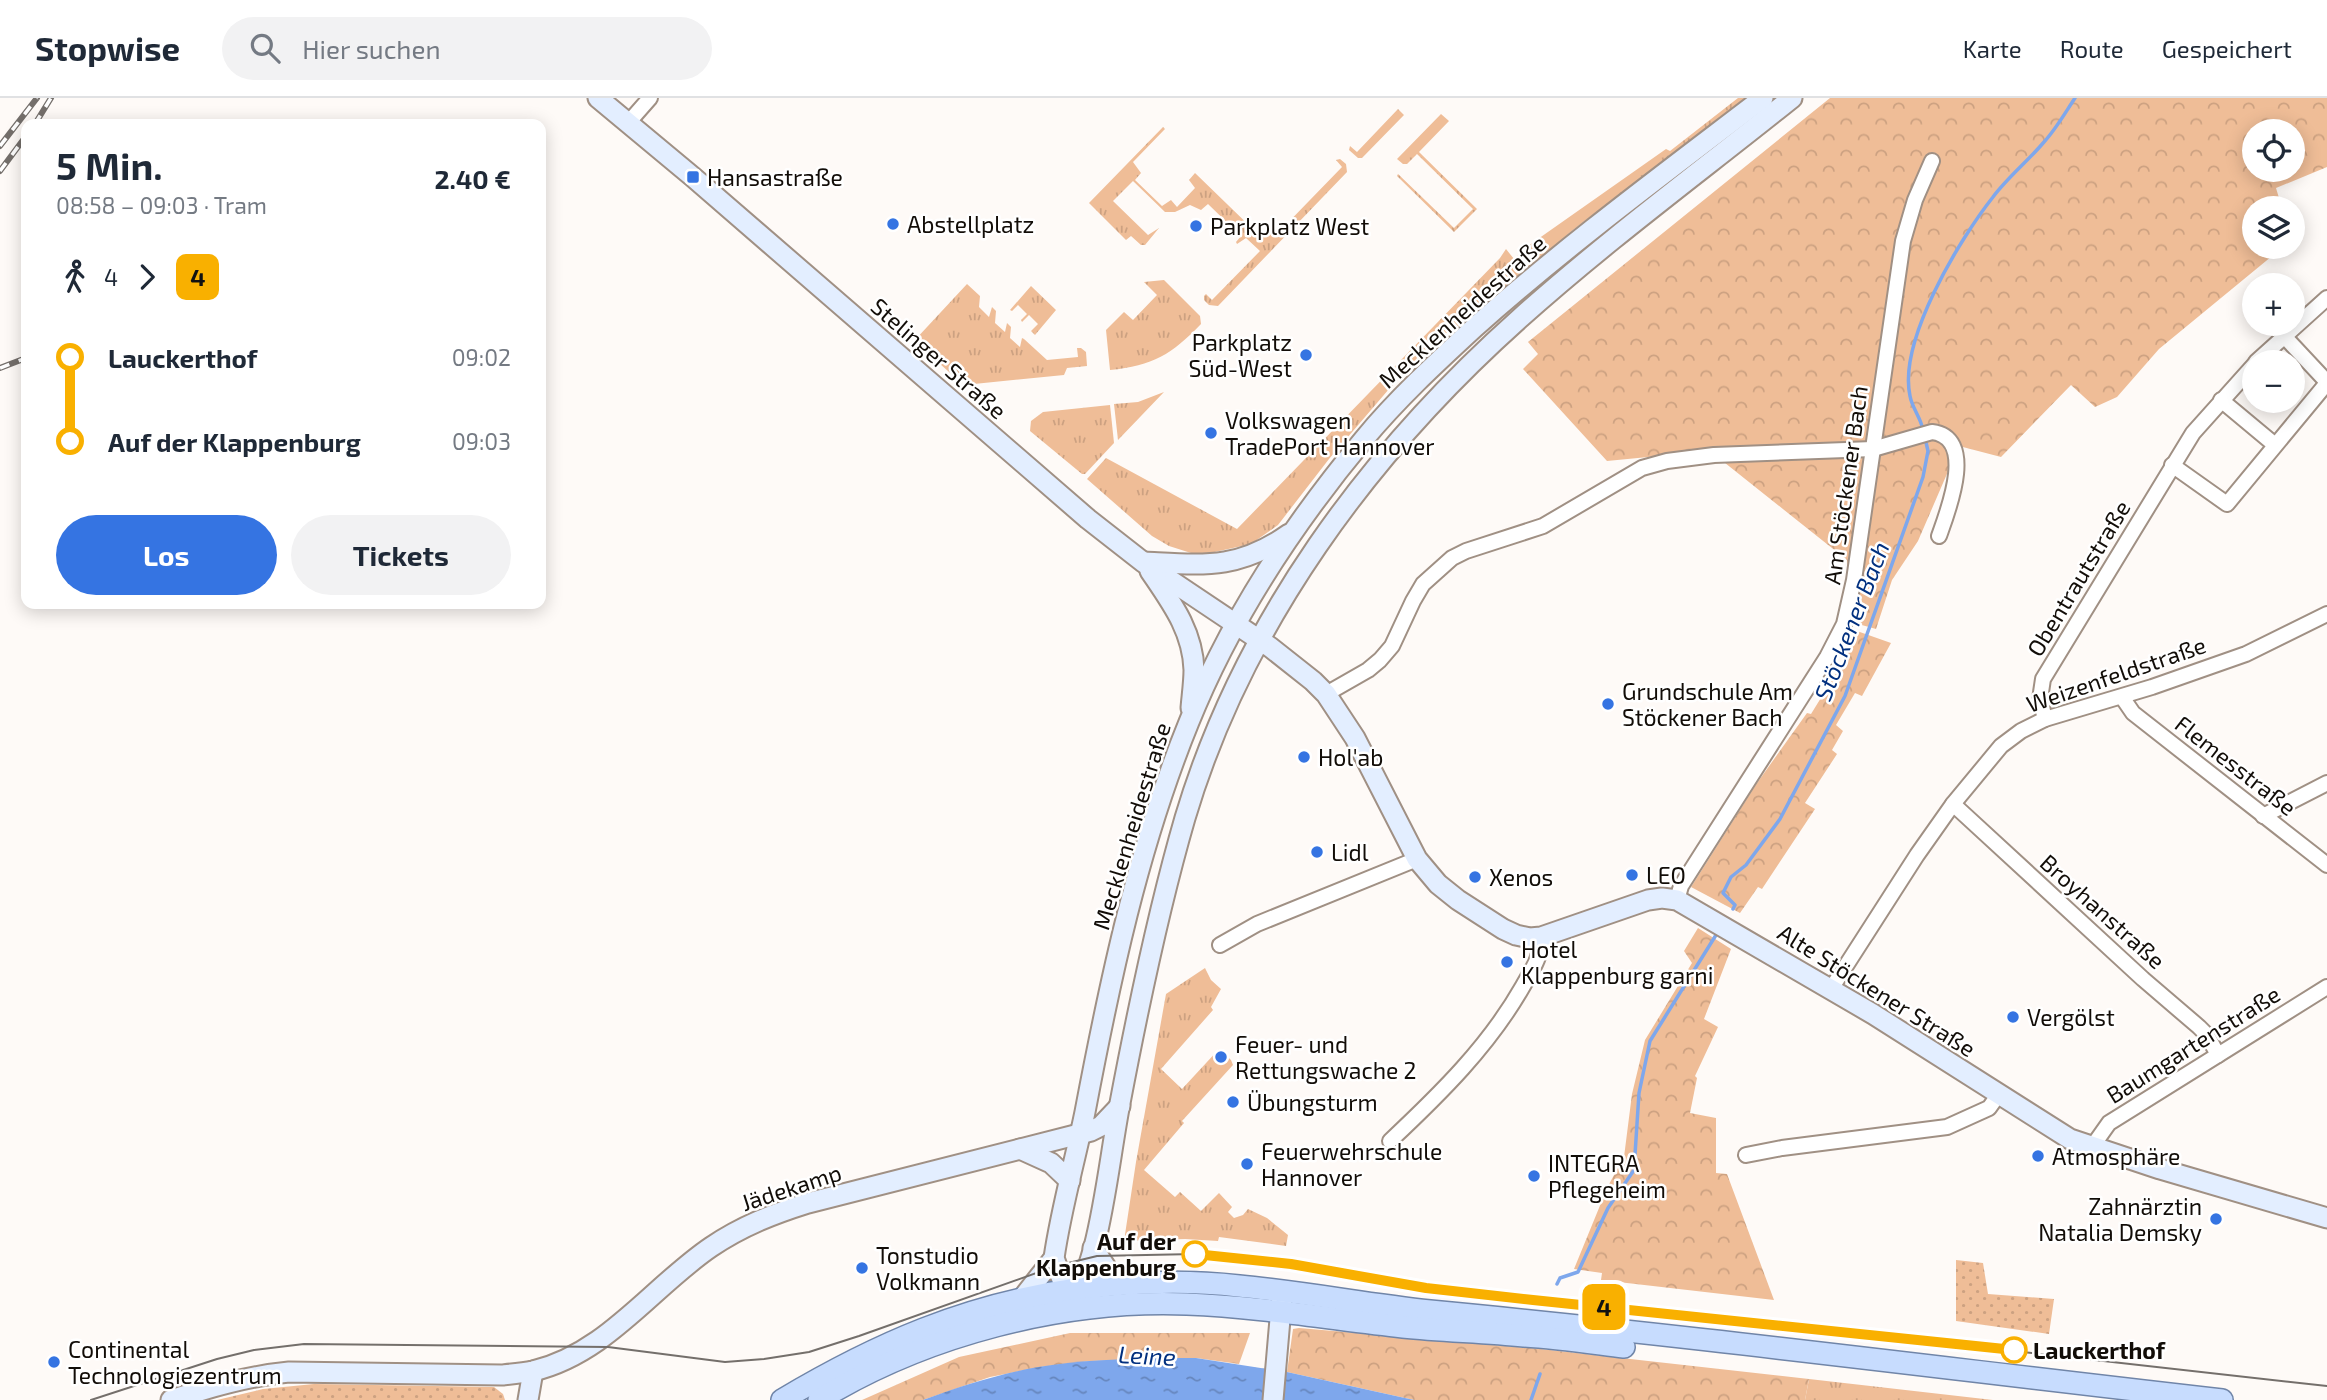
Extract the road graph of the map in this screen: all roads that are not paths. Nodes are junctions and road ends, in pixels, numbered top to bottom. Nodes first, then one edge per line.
1 (598, 98) edge
2 (650, 98) edge
3 (1763, 98) edge
4 (1792, 98) edge
5 (628, 122) junction
6 (1932, 161) dead end
7 (2327, 298) edge
8 (2305, 317) edge
9 (2284, 336) joint
10 (2269, 350) edge
11 (2242, 377) edge
12 (2327, 383) edge
13 (2221, 400) junction
14 (2276, 445) junction
15 (1873, 449) junction
16 (2172, 465) junction
17 (1297, 528) junction
18 (1939, 536) dead end
19 (1143, 562) junction
20 (2327, 614) edge
21 (1236, 624) junction
22 (1260, 640) junction
23 (1326, 694) junction
24 (2122, 696) junction
25 (2045, 719) junction
26 (1190, 720) junction
27 (2327, 783) edge
28 (1953, 804) junction
29 (2263, 816) junction
30 (1417, 859) junction
31 (2327, 865) edge
32 (1677, 900) junction
33 (1541, 937) junction
34 (1220, 945) dead end
35 (1831, 989) junction
36 (2326, 989) edge
37 (2218, 1055) junction
38 (1999, 1094) junction
39 (1120, 1106) junction
40 (1080, 1133) junction
41 (1390, 1141) dead end
42 (2092, 1147) junction
43 (1020, 1150) junction
44 (1746, 1155) dead end
45 (1070, 1181) junction
46 (2327, 1218) edge
47 (1093, 1248) junction
48 (1054, 1258) junction
49 (1127, 1285) junction
50 (1073, 1290) junction
51 (1021, 1300) junction
52 (1282, 1302) junction
53 (1074, 1311) junction
54 (533, 1371) junction
55 (171, 1400) edge
56 (528, 1400) edge
57 (782, 1400) edge
58 (819, 1400) edge
59 (1273, 1400) edge
60 (2106, 1400) edge
61 (2222, 1400) edge

1 - 5 main road, Stelinger Straße
2 - 5 street
3 - 17 main road, Mecklenheidestraße
4 - 22 main road, Mecklenheidestraße
5 - 19 main road, Stelinger Straße
6 - 15 street, Am Stöckener Bach
7 - 8 street, Obentrautstraße
9 - 10 street, Obentrautstraße
9 - 12 street
11 - 13 street, Obentrautstraße
12 - 14 street
13 - 14 street
13 - 16 street, Obentrautstraße
14 - 16 street
15 - 18 street
15 - 23 street
15 - 32 street, Am Stöckener Bach
16 - 25 street, Obentrautstraße
17 - 19 main road
17 - 21 main road, Mecklenheidestraße
19 - 21 main road, Stelinger Straße
19 - 26 main road
20 - 24 street, Weizenfeldstraße
21 - 22 main road, Stelinger Straße
21 - 26 main road, Mecklenheidestraße
22 - 23 main road
22 - 39 main road, Mecklenheidestraße
23 - 30 main road
24 - 25 street, Weizenfeldstraße
24 - 29 street, Flemesstraße
25 - 28 street, Weizenfeldstraße
26 - 40 main road, Mecklenheidestraße
27 - 29 street
28 - 35 street, Weizenfeldstraße
28 - 37 street, Broyhanstraße
29 - 31 street, Flemesstraße
30 - 33 main road
30 - 34 street
32 - 33 main road
32 - 35 main road, Alte Stöckener Straße
33 - 41 street
35 - 38 main road, Alte Stöckener Straße
36 - 37 street, Baumgartenstraße
37 - 42 street, Baumgartenstraße
38 - 42 main road, Alte Stöckener Straße
38 - 44 street
39 - 40 main road, Jädekamp
39 - 47 main road, Mecklenheidestraße
40 - 43 main road, Jädekamp
40 - 45 main road, Mecklenheidestraße
42 - 46 main road, Alte Stöckener Straße
43 - 45 main road
43 - 54 main road, Jädekamp
45 - 48 main road, Mecklenheidestraße
47 - 49 main road
47 - 50 main road, Mecklenheidestraße
48 - 50 main road, Mecklenheidestraße
48 - 51 main road
49 - 50 main road
49 - 52 main road
50 - 51 main road
50 - 53 main road
51 - 57 main road
52 - 53 main road
52 - 59 main road
52 - 60 main road
52 - 61 main road
53 - 58 main road
54 - 55 main road, Jädekamp
54 - 56 main road

